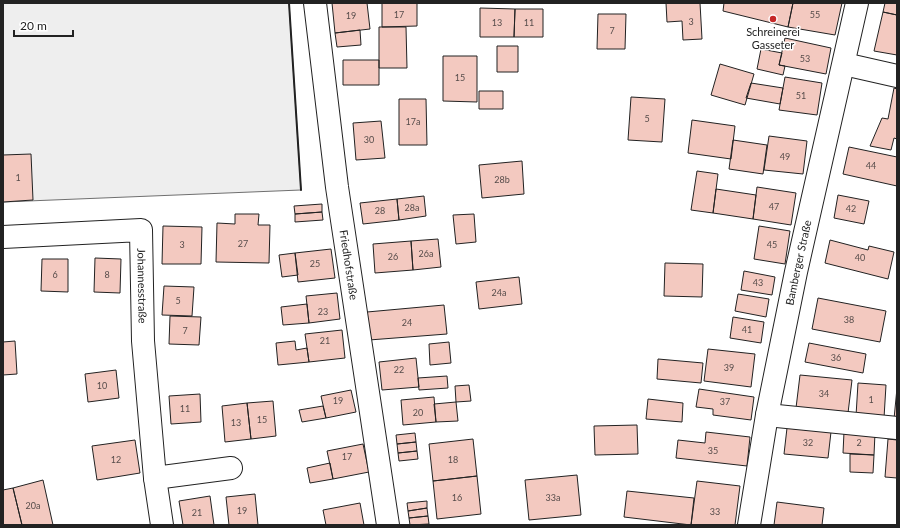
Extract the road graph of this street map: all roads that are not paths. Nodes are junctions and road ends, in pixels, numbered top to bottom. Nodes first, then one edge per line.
1 (315, 3) edge
2 (858, 3) edge
3 (844, 64) junction
4 (897, 76) edge
5 (3, 237) edge
6 (767, 415) junction
7 (897, 428) edge
8 (231, 468) dead end
9 (155, 478) junction
10 (162, 525) edge
11 (388, 525) edge
12 (749, 525) edge

1 - 11 street, Friedhofstraße
2 - 3 street, Bamberger Straße
3 - 4 street
3 - 6 street, Bamberger Straße
5 - 9 street, Johannesstraße
6 - 7 street
6 - 12 street, Bamberger Straße
8 - 9 street
9 - 10 street, Johannesstraße

